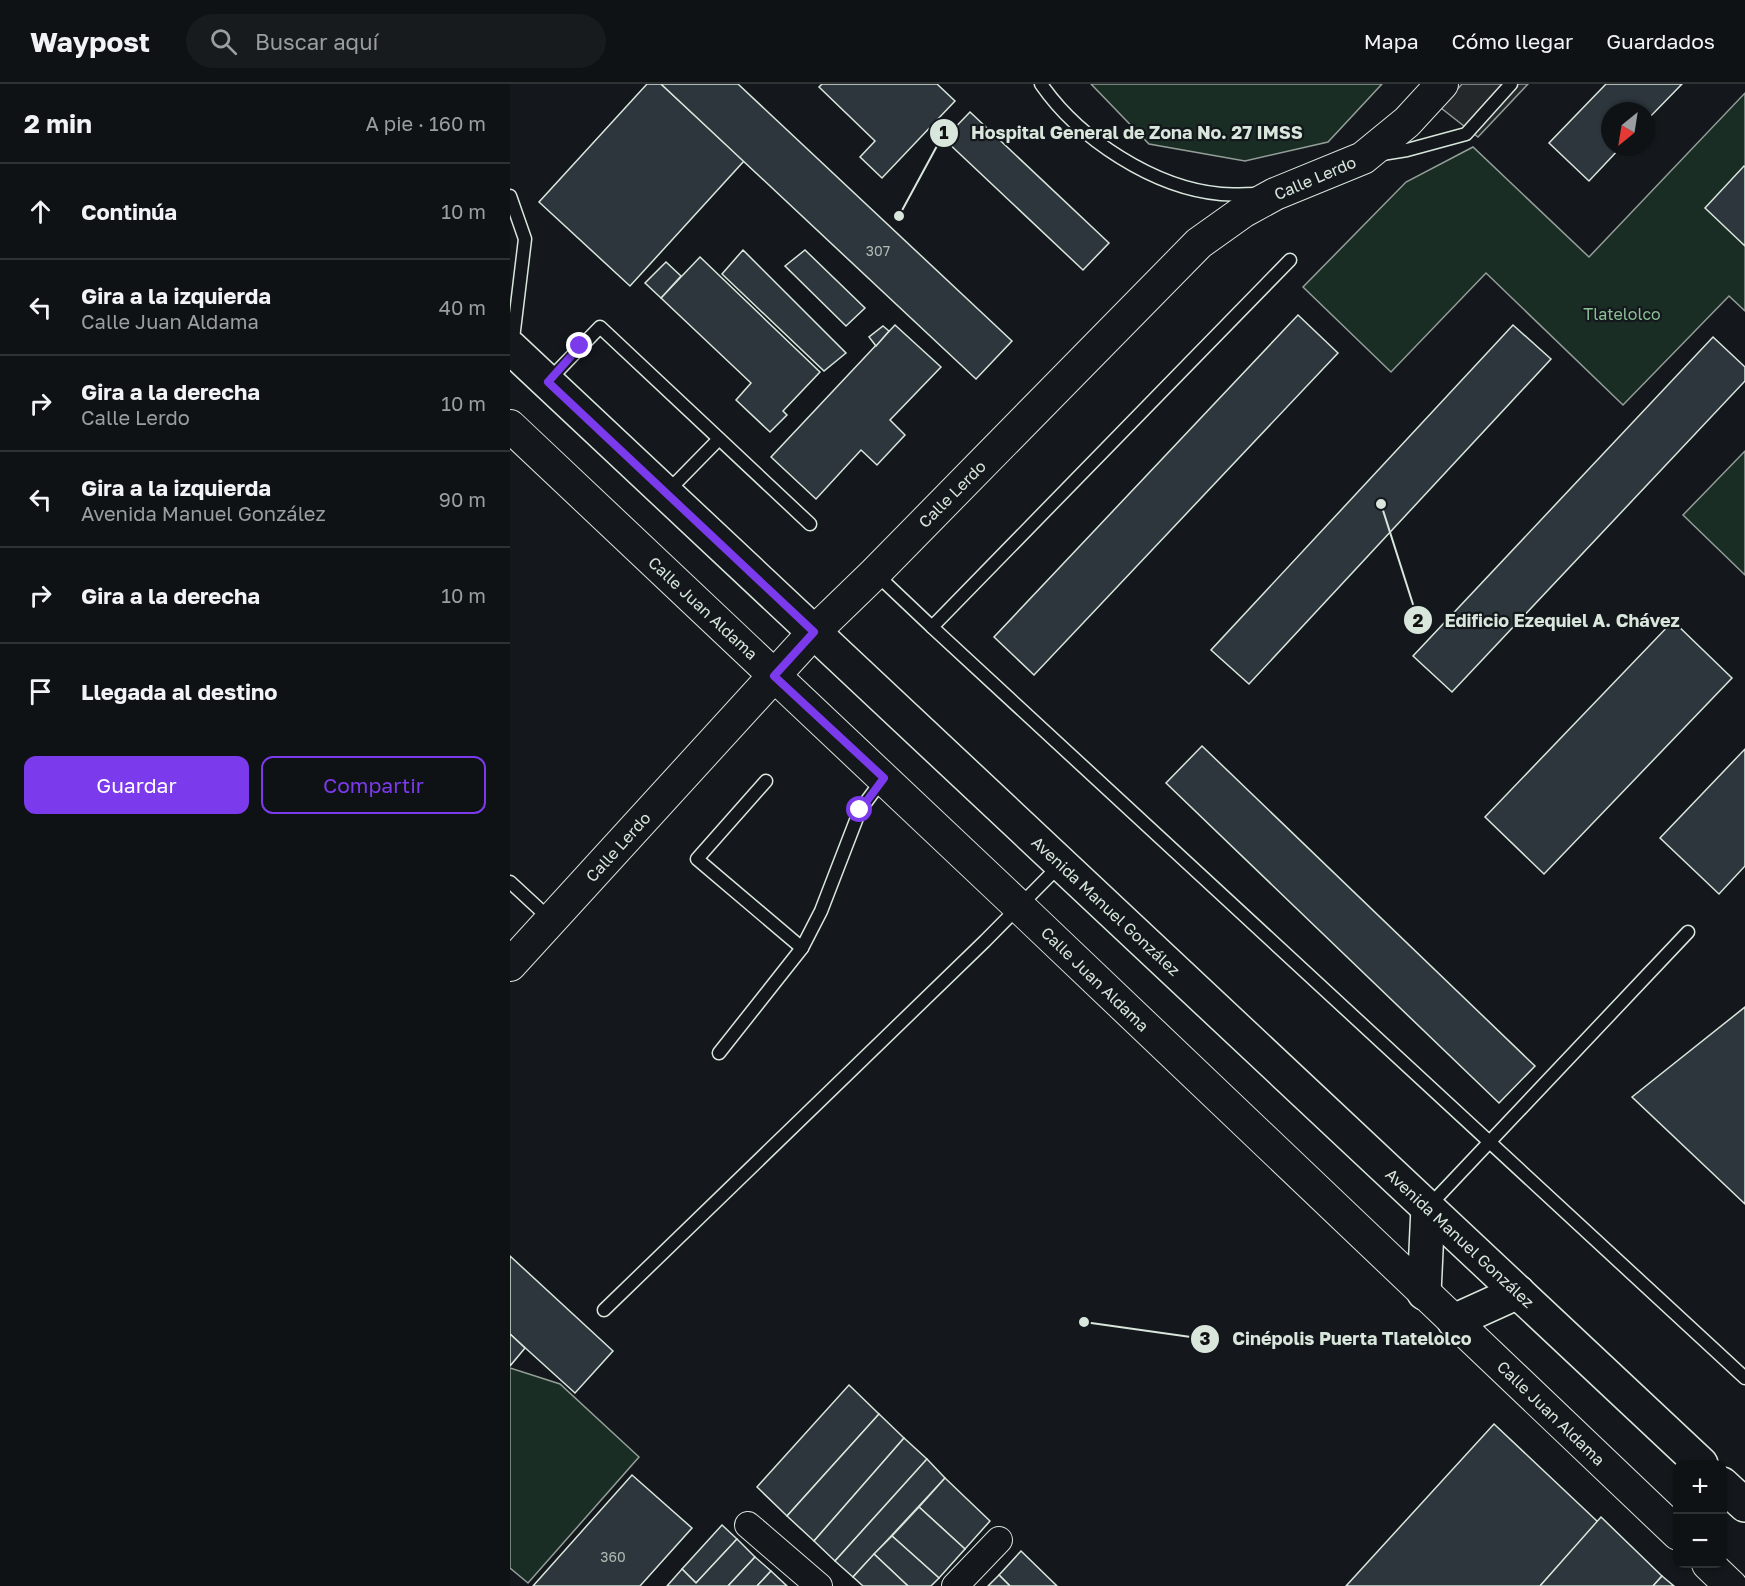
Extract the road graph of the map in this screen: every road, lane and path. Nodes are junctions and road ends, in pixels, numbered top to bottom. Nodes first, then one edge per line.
1 (1041, 84) edge
2 (1442, 84) edge
3 (1511, 84) edge
4 (1363, 158) junction
5 (1275, 194) junction
6 (510, 196) edge
7 (1290, 260) dead end
8 (511, 348) edge
9 (548, 382) junction
10 (510, 426) edge
11 (719, 439) junction
12 (666, 493) junction
13 (810, 524) dead end
14 (875, 573) junction
15 (932, 627) junction
16 (814, 632) junction
17 (774, 676) junction
18 (884, 778) junction
19 (766, 781) dead end
20 (1061, 864) junction
21 (510, 882) edge
22 (1020, 906) junction
23 (551, 920) junction
24 (1688, 932) dead end
25 (802, 948) junction
26 (510, 965) edge
27 (719, 1053) dead end
28 (1488, 1142) junction
29 (1428, 1208) junction
30 (1518, 1292) junction
31 (1424, 1293) junction
32 (604, 1310) dead end
33 (1454, 1321) junction
34 (1745, 1378) edge
35 (1697, 1460) edge
36 (1727, 1489) edge
37 (1745, 1505) edge
38 (748, 1525) dead end
39 (1673, 1530) edge
40 (999, 1540) dead end
41 (1713, 1568) edge
42 (819, 1586) edge
43 (955, 1586) edge
44 (1731, 1586) edge

1 - 5 lane
2 - 4 street, Calle Lerdo
3 - 4 lane
4 - 5 street, Calle Lerdo
5 - 14 street, Calle Lerdo
6 - 8 lane
7 - 15 lane
8 - 9 main road, Avenida Manuel González
9 - 11 lane
9 - 12 main road, Avenida Manuel González
10 - 17 street, Calle Juan Aldama
11 - 12 lane
11 - 13 lane
12 - 16 main road, Avenida Manuel González
14 - 15 lane
14 - 16 street, Calle Lerdo
15 - 28 lane
16 - 17 street, Calle Lerdo
16 - 20 main road, Avenida Manuel González
17 - 18 street, Calle Juan Aldama
17 - 23 street, Calle Lerdo
18 - 22 street, Calle Juan Aldama
18 - 25 lane
19 - 25 lane
20 - 22 lane
20 - 29 main road, Avenida Manuel González
21 - 23 lane
22 - 31 street, Calle Juan Aldama
22 - 32 lane
23 - 26 street, Calle Lerdo
24 - 28 lane
25 - 27 lane
28 - 29 lane
28 - 34 lane
29 - 30 main road, Avenida Manuel González
29 - 31 main road
30 - 33 main road
30 - 35 main road, Avenida Manuel González
31 - 33 street, Calle Juan Aldama
33 - 39 street, Calle Juan Aldama
36 - 37 main road
38 - 42 street
40 - 43 street
41 - 44 street

